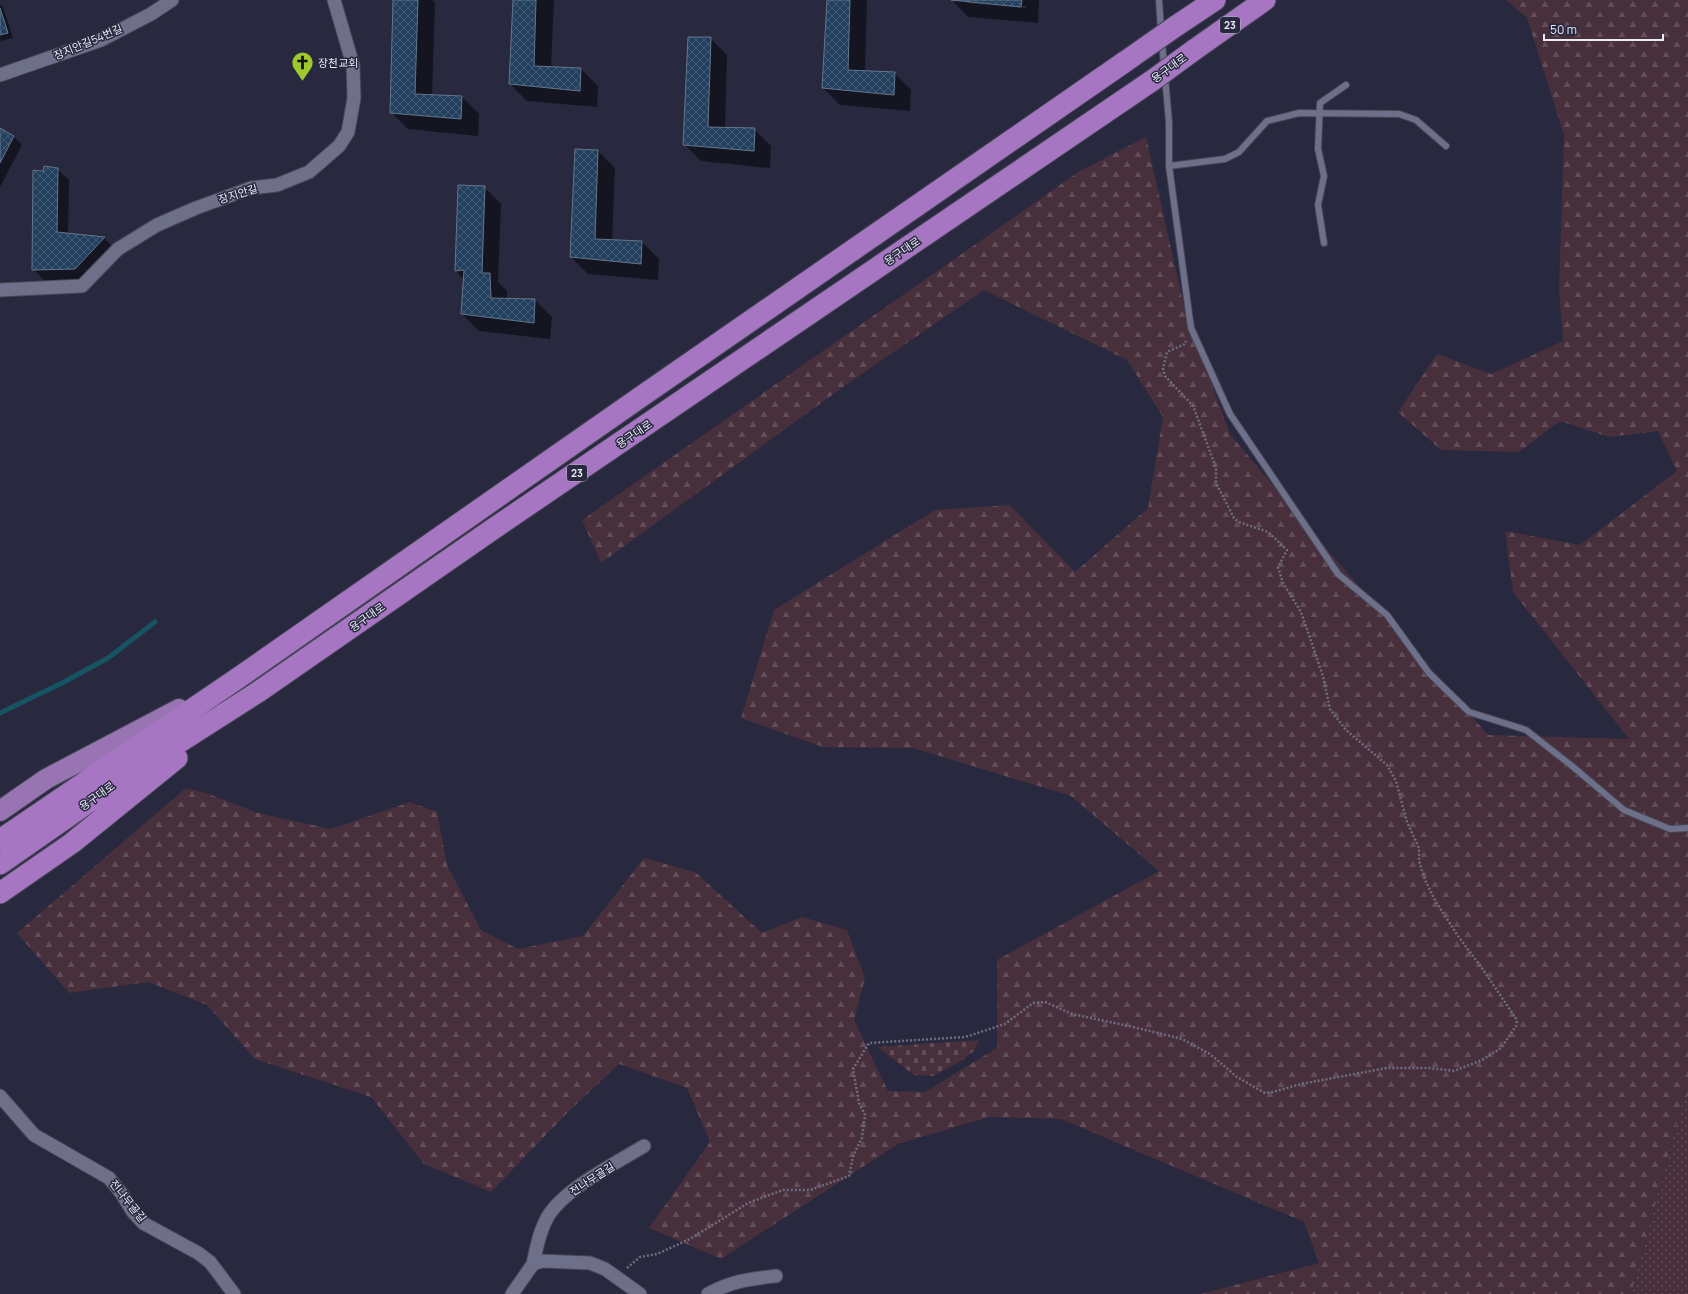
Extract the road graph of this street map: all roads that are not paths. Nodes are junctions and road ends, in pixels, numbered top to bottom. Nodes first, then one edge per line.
1 (172, 0) edge
2 (334, 0) edge
3 (1159, 0) edge
4 (1215, 0) edge
5 (1265, 0) edge
6 (0, 75) edge
7 (1346, 85) dead end
8 (1320, 114) junction
9 (1446, 146) dead end
10 (1169, 166) junction
11 (1324, 243) dead end
12 (0, 290) edge
13 (241, 676) junction
14 (258, 692) junction
15 (0, 811) edge
16 (1688, 828) edge
17 (0, 840) edge
18 (0, 864) edge
19 (0, 893) edge
20 (0, 1096) edge
21 (644, 1146) dead end
22 (532, 1264) junction
23 (776, 1276) dead end
24 (234, 1294) edge
25 (512, 1294) edge
26 (640, 1294) edge
27 (708, 1294) edge

1 - 6 street, 장지안길54번길
2 - 12 street, 장지안길
3 - 10 lane
4 - 13 highway, 용구대로 / 23, bridge
5 - 14 highway, 용구대로 / 23, bridge
7 - 8 lane
8 - 9 lane
8 - 10 lane
8 - 11 lane
10 - 16 lane
13 - 15 main road
13 - 17 highway, 용구대로 / 23
14 - 18 highway, 용구대로 / 23
14 - 19 highway
20 - 24 street, 전나무골길
21 - 22 street, 전나무골길
22 - 25 street, 전나무골길
22 - 26 street
23 - 27 street

